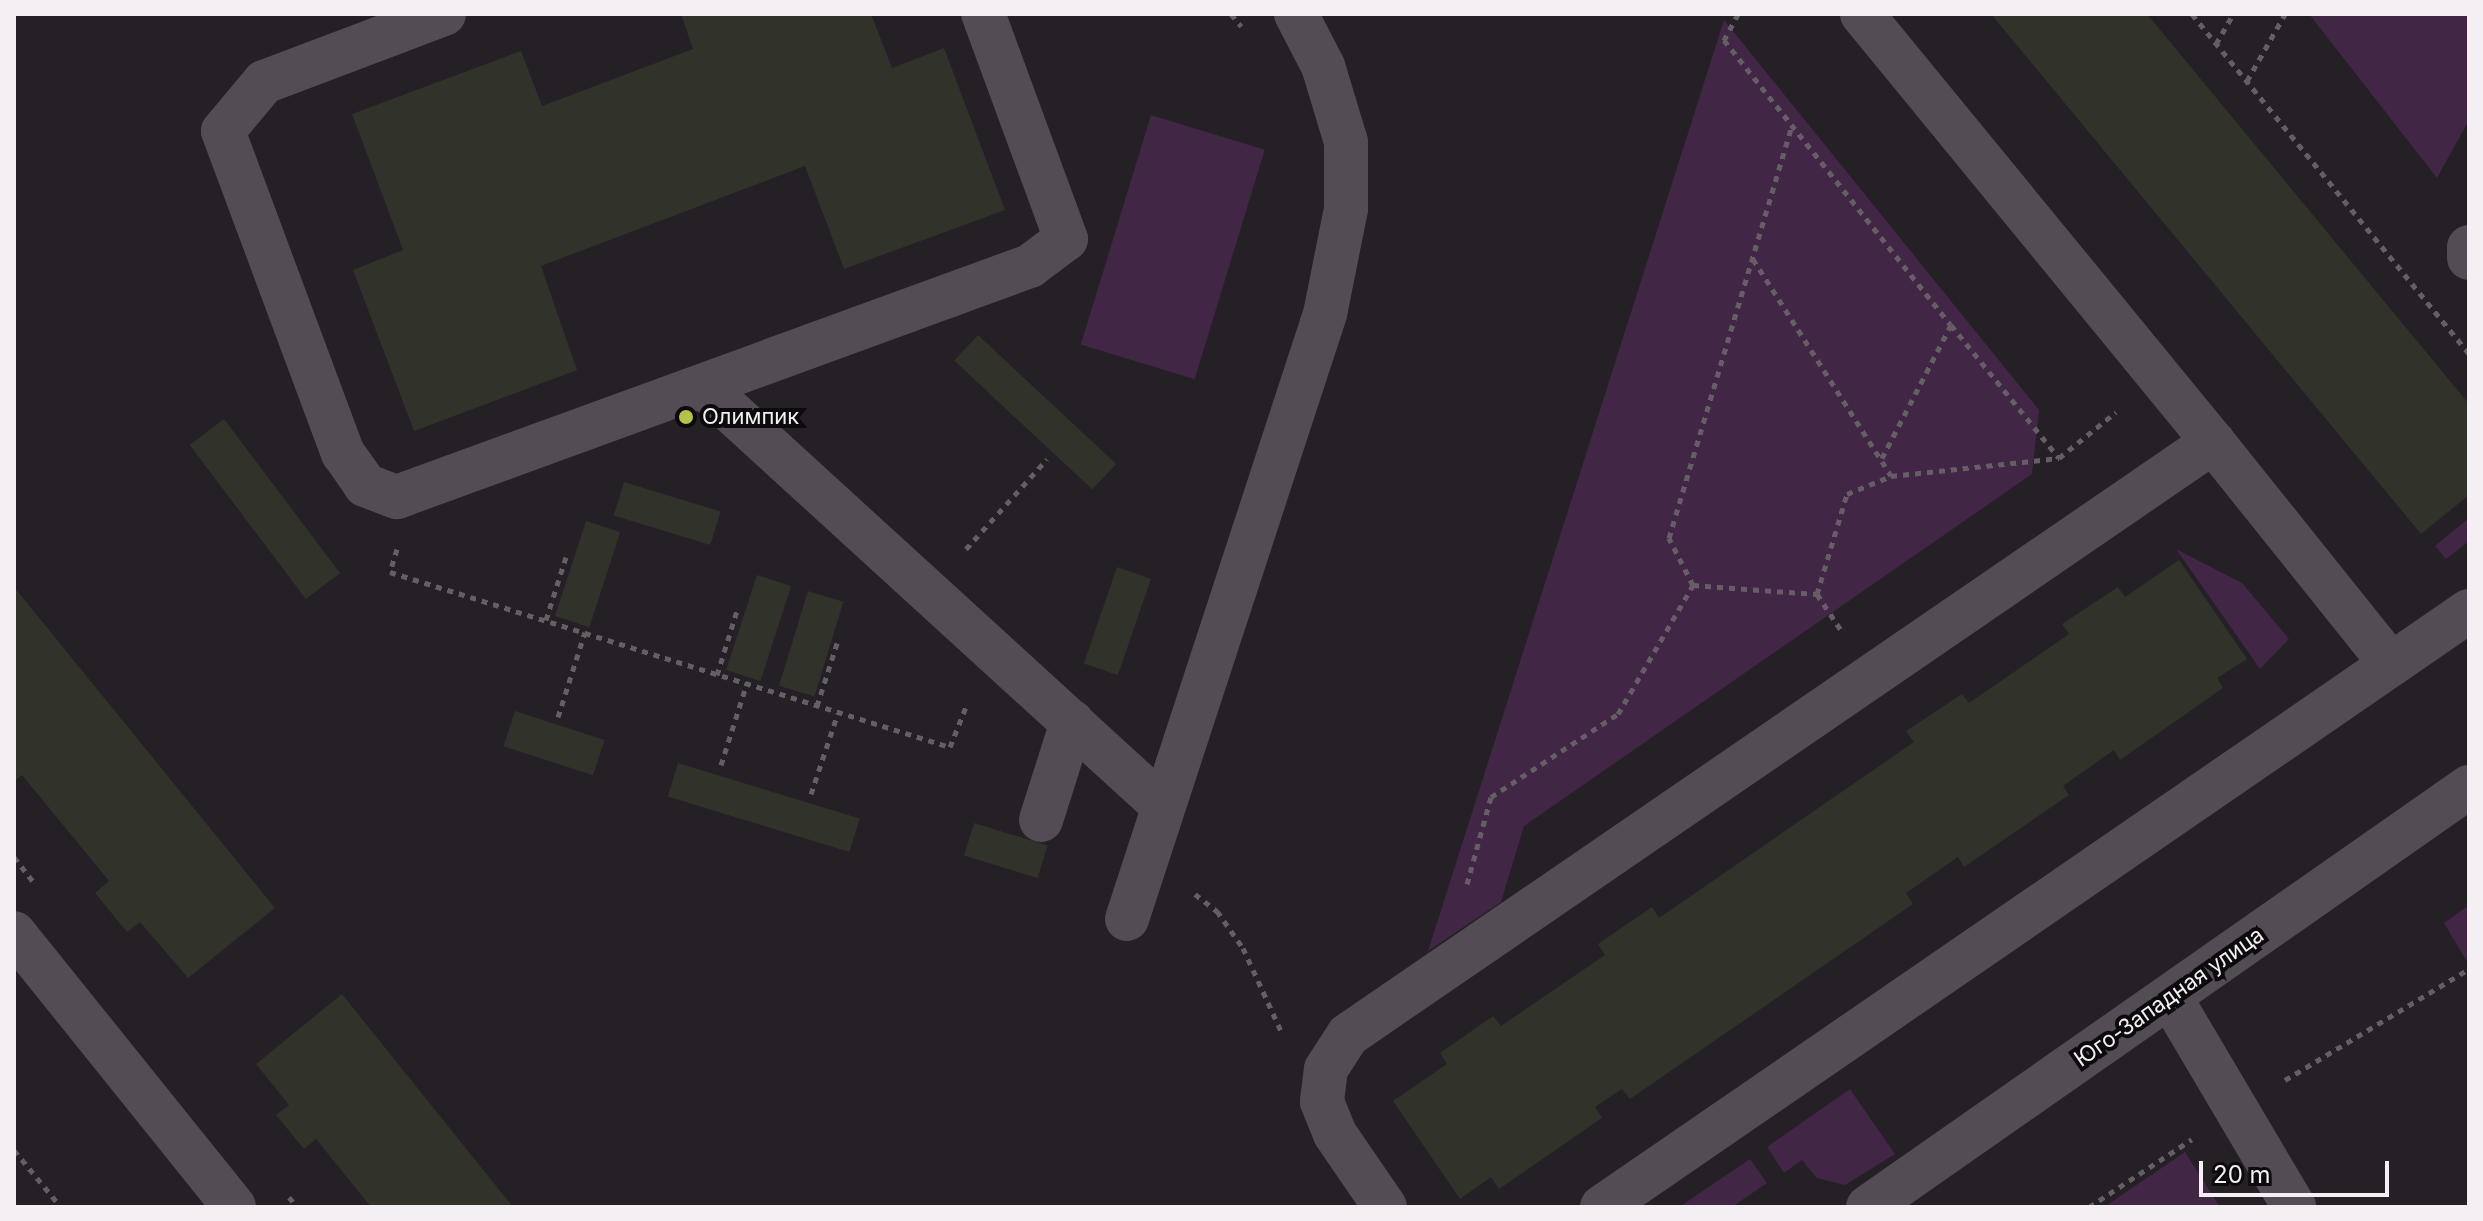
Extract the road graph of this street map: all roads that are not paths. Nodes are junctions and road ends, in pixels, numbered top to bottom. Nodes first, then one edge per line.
1 (444, 14) edge
2 (983, 14) edge
3 (1296, 14) edge
4 (1862, 14) edge
5 (2469, 247) edge
6 (2469, 258) edge
7 (703, 386) junction
8 (2213, 442) junction
9 (2469, 611) edge
10 (2391, 664) junction
11 (1072, 722) junction
12 (2469, 787) edge
13 (1163, 806) junction
14 (1041, 820) dead end
15 (1127, 919) dead end
16 (14, 933) edge
17 (2170, 997) junction
18 (234, 1207) edge
19 (1385, 1207) edge
20 (1602, 1207) edge
21 (1868, 1207) edge
22 (2294, 1207) edge

1 - 7 street
2 - 7 street
3 - 13 street
4 - 8 street
5 - 6 street
7 - 11 street
8 - 10 street
8 - 19 street
9 - 10 street
10 - 20 street
11 - 13 street
11 - 14 street
12 - 17 street, Юго-Западная улица
13 - 15 street
16 - 18 street
17 - 21 street, Юго-Западная улица
17 - 22 street

